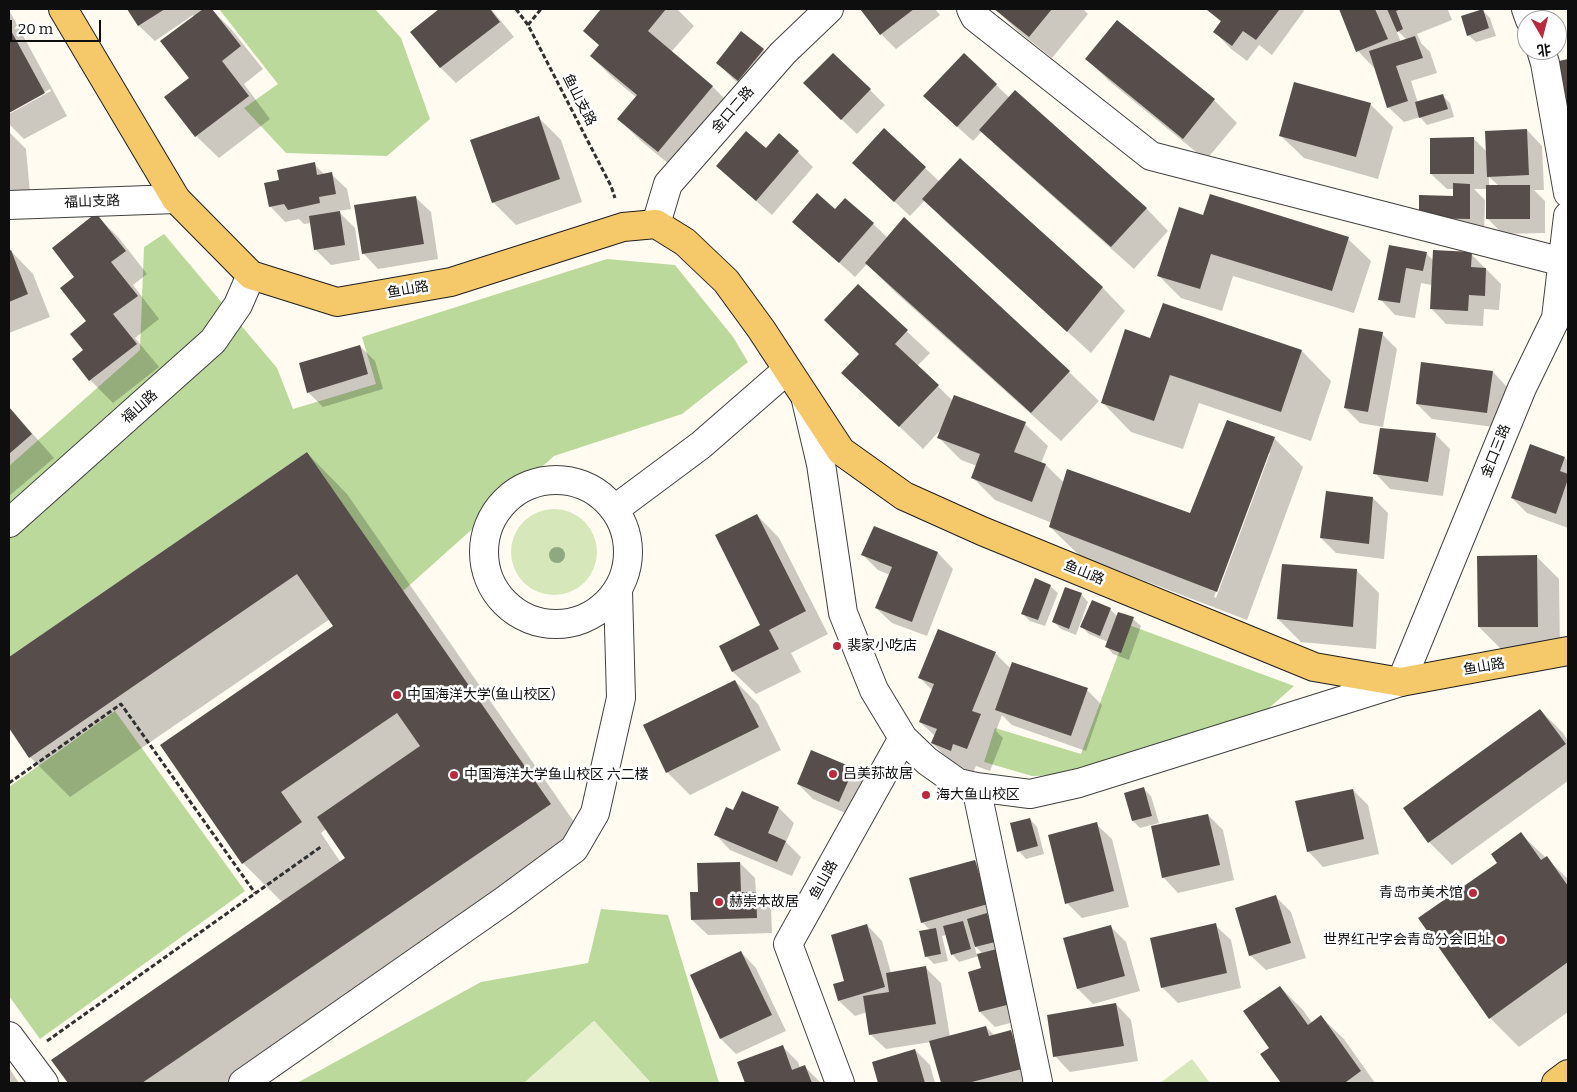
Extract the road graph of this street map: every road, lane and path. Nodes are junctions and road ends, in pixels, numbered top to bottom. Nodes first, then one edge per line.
1 (63, 9) edge
2 (516, 9) edge
3 (541, 9) edge
4 (829, 9) edge
5 (971, 9) edge
6 (528, 25) junction
7 (1544, 60) edge
8 (611, 186) dead end
9 (1568, 193) edge
10 (176, 199) junction
11 (9, 205) edge
12 (1568, 216) edge
13 (656, 224) junction
14 (1563, 262) junction
15 (251, 275) junction
16 (787, 370) junction
17 (806, 398) junction
18 (615, 509) junction
19 (9, 523) edge
20 (618, 591) junction
21 (1568, 652) edge
22 (1401, 682) junction
23 (903, 738) junction
24 (9, 783) edge
25 (976, 787) junction
26 (322, 846) dead end
27 (255, 893) junction
28 (16, 1047) edge
29 (1568, 1074) edge
30 (44, 1083) edge
31 (243, 1083) edge
32 (840, 1083) edge
33 (1037, 1083) edge
34 (1556, 1083) edge

1 - 10 main road, 鱼山路
2 - 6 path, 鱼山支路
3 - 6 path
4 - 13 street, 金口二路
5 - 14 street
6 - 8 path, 鱼山支路
7 - 9 street
10 - 11 street, 福山支路
10 - 15 main road, 鱼山路
12 - 14 street, 金口三路
13 - 15 main road, 鱼山路
13 - 16 main road, 鱼山路
14 - 22 street, 金口三路
15 - 19 street, 福山路
16 - 17 main road, 鱼山路
16 - 18 street
17 - 22 main road, 鱼山路
17 - 23 street, 鱼山路
18 - 20 street
18 - 20 street
20 - 31 street
21 - 22 main road, 鱼山路
22 - 25 street, 鱼山路
23 - 25 street, 鱼山路
23 - 32 street, 鱼山路
24 - 27 path
25 - 33 street
26 - 27 path
27 - 28 path
28 - 30 street
29 - 34 main road

